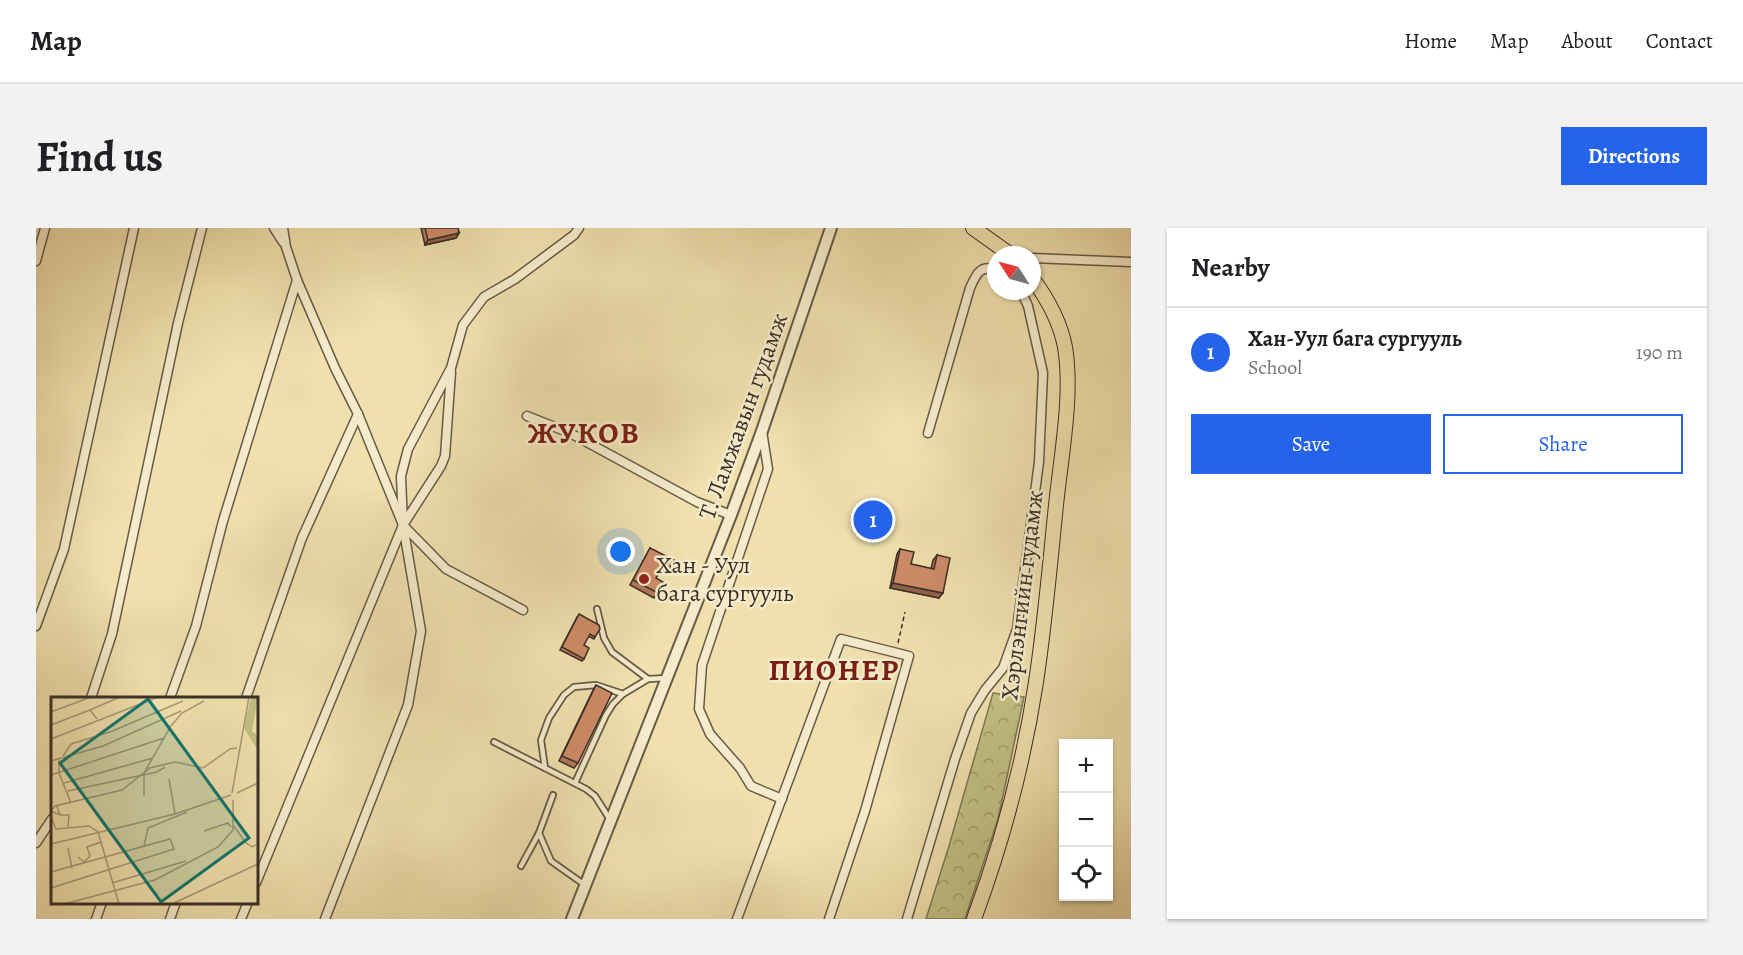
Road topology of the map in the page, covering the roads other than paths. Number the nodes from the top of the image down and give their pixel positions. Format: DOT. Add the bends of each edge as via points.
graph roads {
  1 [pos="45,228"];
  2 [pos="134,228"];
  3 [pos="202,228"];
  4 [pos="274,228"];
  5 [pos="283,228"];
  6 [pos="579,228"];
  7 [pos="831,228"];
  8 [pos="974,228"];
  9 [pos="999,246"];
  10 [pos="286,247"];
  11 [pos="1041,258"];
  12 [pos="36,261"];
  13 [pos="1131,262"];
  14 [pos="987,268"];
  15 [pos="297,280"];
  16 [pos="1041,292"];
  17 [pos="1025,300"];
  18 [pos="451,368"];
  19 [pos="358,414"];
  20 [pos="527,416"];
  21 [pos="762,431"];
  22 [pos="928,433"];
  23 [pos="731,515"];
  24 [pos="403,525"];
  25 [pos="597,609"];
  26 [pos="523,610"];
  27 [pos="36,626"];
  28 [pos="667,678"];
  29 [pos="648,679"];
  30 [pos="623,694"];
  31 [pos="92,697"];
  32 [pos="171,697"];
  33 [pos="247,697"];
  34 [pos="494,742"];
  35 [pos="545,768"];
  36 [pos="575,783"];
  37 [pos="553,795"];
  38 [pos="782,799"];
  39 [pos="51,820"];
  40 [pos="611,820"];
  41 [pos="539,832"];
  42 [pos="36,843"];
  43 [pos="521,866"];
  44 [pos="258,878"];
  45 [pos="585,885"];
  46 [pos="102,904"];
  47 [pos="176,904"];
  48 [pos="248,904"];
  49 [pos="96,919"];
  50 [pos="170,919"];
  51 [pos="242,919"];
  52 [pos="325,919"];
  53 [pos="572,919"];
  54 [pos="737,919"];
  55 [pos="829,919"];
  56 [pos="907,919"];
  57 [pos="974,919"];
  1 -- 12 [label="street"];
  2 -- 27 [label="street" via="64,549"];
  3 -- 31 [label="street" via="112,634"];
  4 -- 10 [label="street"];
  5 -- 10 [label="street"];
  6 -- 18 [label="street" via="515,279 484,297 463,325"];
  7 -- 21 [label="street, Т. Ламжавын гудамж"];
  8 -- 9 [label="highway"];
  10 -- 15 [label="street"];
  11 -- 13 [label="street"];
  14 -- 22 [label="street" via="978,272 970,288"];
  15 -- 19 [label="street"];
  15 -- 32 [label="street" via="223,521 196,626"];
  16 -- 57 [label="highway, Хэрлэнгийн гудамж" via="1065,345 1065,420 1036,682 1017,779 993,868"];
  17 -- 56 [label="street" via="1043,373 1039,462 1017,629 1003,668 971,713"];
  18 -- 24 [label="street" via="408,449 401,476"];
  18 -- 24 [label="street" via="445,456"];
  19 -- 24 [label="street"];
  19 -- 33 [label="street" via="302,538"];
  20 -- 23 [label="street" via="570,433 697,502"];
  21 -- 23 [label="street, Т. Ламжавын гудамж"];
  21 -- 38 [label="street" via="768,469 702,665 699,709 710,734 751,786"];
  23 -- 28 [label="street, Т. Ламжавын гудамж"];
  24 -- 26 [label="street" via="446,569"];
  24 -- 44 [label="street"];
  24 -- 52 [label="street" via="421,631 408,705"];
  25 -- 29 [label="lane" via="612,652"];
  28 -- 29 [label="lane"];
  28 -- 40 [label="street, Т. Ламжавын гудамж"];
  29 -- 30 [label="lane"];
  30 -- 35 [label="lane" via="596,685 574,687 564,695 541,740"];
  30 -- 36 [label="lane" via="606,715"];
  34 -- 35 [label="lane"];
  35 -- 36 [label="lane"];
  36 -- 40 [label="lane" via="595,796"];
  37 -- 41 [label="lane"];
  38 -- 54 [label="street"];
  38 -- 55 [label="street" via="841,639 909,656 865,811"];
  39 -- 42 [label="street"];
  40 -- 45 [label="street, Т. Ламжавын гудамж"];
  41 -- 43 [label="lane"];
  41 -- 45 [label="lane" via="551,861"];
  45 -- 53 [label="street, Т. Ламжавын гудамж"];
  46 -- 49 [label="street"];
  47 -- 50 [label="street"];
  48 -- 51 [label="street"];
}
